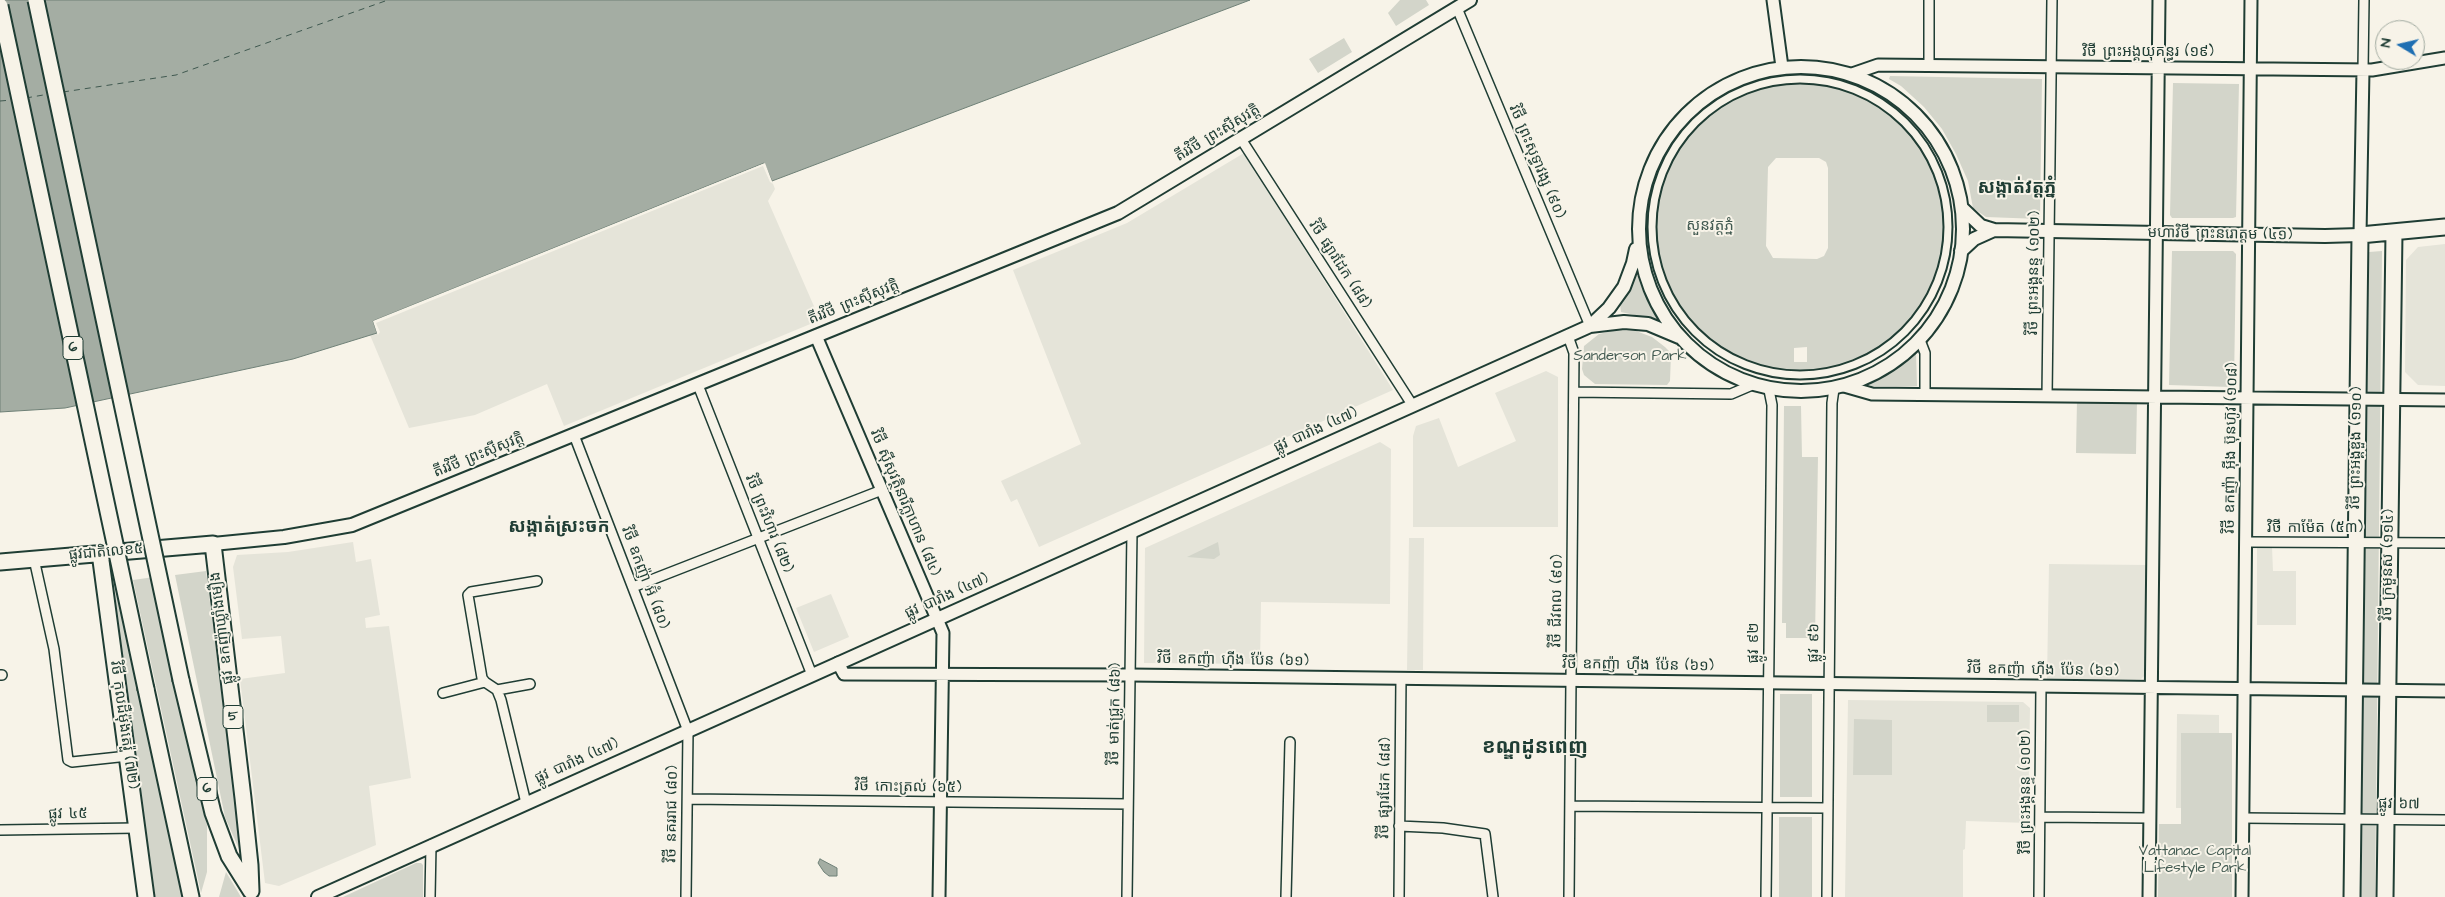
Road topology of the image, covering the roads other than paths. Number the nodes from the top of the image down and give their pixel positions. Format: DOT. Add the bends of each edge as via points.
graph roads {
  1 [pos="36,0"];
  2 [pos="1470,0"];
  3 [pos="1773,0"];
  4 [pos="1929,0"];
  5 [pos="2052,0"];
  6 [pos="2159,0"];
  7 [pos="2251,0"];
  8 [pos="2364,0"];
  9 [pos="0,6"];
  10 [pos="1457,8"];
  11 [pos="2445,58"];
  12 [pos="1929,66"];
  13 [pos="1782,67"];
  14 [pos="2051,68"];
  15 [pos="2158,69"];
  16 [pos="2250,70"];
  17 [pos="2363,70"];
  18 [pos="1852,74"];
  19 [pos="1241,139"];
  20 [pos="1962,208"];
  21 [pos="2445,227"];
  22 [pos="1994,230"];
  23 [pos="2049,232"];
  24 [pos="2394,233"];
  25 [pos="2158,234"];
  26 [pos="1638,235"];
  27 [pos="2249,235"];
  28 [pos="2360,235"];
  29 [pos="1961,251"];
  30 [pos="1669,297"];
  31 [pos="1590,326"];
  32 [pos="816,336"];
  33 [pos="1568,336"];
  34 [pos="1679,337"];
  35 [pos="1920,340"];
  36 [pos="698,385"];
  37 [pos="1752,385"];
  38 [pos="1839,388"];
  39 [pos="1769,390"];
  40 [pos="1574,392"];
  41 [pos="1925,394"];
  42 [pos="2047,396"];
  43 [pos="2156,397"];
  44 [pos="2247,397"];
  45 [pos="2358,398"];
  46 [pos="2392,399"];
  47 [pos="2445,400"];
  48 [pos="1413,406"];
  49 [pos="574,435"];
  50 [pos="882,490"];
  51 [pos="1132,531"];
  52 [pos="760,539"];
  53 [pos="2246,542"];
  54 [pos="2356,542"];
  55 [pos="2390,543"];
  56 [pos="2445,543"];
  57 [pos="213,544"];
  58 [pos="100,553"];
  59 [pos="34,559"];
  60 [pos="0,562"];
  61 [pos="537,581"];
  62 [pos="633,587"];
  63 [pos="937,619"];
  64 [pos="838,663"];
  65 [pos="942,674"];
  66 [pos="812,675"];
  67 [pos="1130,675"];
  68 [pos="1401,678"];
  69 [pos="1571,680"];
  70 [pos="485,682"];
  71 [pos="1769,683"];
  72 [pos="530,684"];
  73 [pos="1829,684"];
  74 [pos="2041,686"];
  75 [pos="2152,688"];
  76 [pos="2244,688"];
  77 [pos="2354,689"];
  78 [pos="497,690"];
  79 [pos="2388,690"];
  80 [pos="2445,691"];
  81 [pos="442,693"];
  82 [pos="688,731"];
  83 [pos="1290,742"];
  84 [pos="128,756"];
  85 [pos="688,799"];
  86 [pos="940,802"];
  87 [pos="526,803"];
  88 [pos="1128,804"];
  89 [pos="1570,806"];
  90 [pos="1767,807"];
  91 [pos="1828,808"];
  92 [pos="2040,817"];
  93 [pos="2150,818"];
  94 [pos="2243,818"];
  95 [pos="2352,818"];
  96 [pos="2386,819"];
  97 [pos="2445,820"];
  98 [pos="1399,826"];
  99 [pos="137,828"];
  100 [pos="0,830"];
  101 [pos="431,845"];
  102 [pos="254,895"];
  103 [pos="146,897"];
  104 [pos="191,897"];
  105 [pos="318,897"];
  106 [pos="430,897"];
  107 [pos="686,897"];
  108 [pos="939,897"];
  109 [pos="1127,897"];
  110 [pos="1286,897"];
  111 [pos="1399,897"];
  112 [pos="1493,897"];
  113 [pos="1569,897"];
  114 [pos="1766,897"];
  115 [pos="1827,897"];
  116 [pos="2039,897"];
  117 [pos="2149,897"];
  118 [pos="2242,897"];
  119 [pos="2352,897"];
  120 [pos="2385,897"];
  1 -- 102 [label="main road, 6, bridge" via="212,813 229,856"];
  2 -- 10 [label="main road, តីរវិថី ព្រះស៊ីសុវត្តិ"];
  3 -- 13 [label="street"];
  4 -- 12 [label="street"];
  5 -- 14 [label="street, វិថី ព្រះអង្គនន្ទ (១០២)"];
  6 -- 15 [label="street"];
  7 -- 16 [label="street, វិថី ឧកញ៉ា អ៊ីង ប៊ុនហ៊ូវ (១០៨)"];
  8 -- 17 [label="street, វិថី ព្រះអង្គឌួង (១១០)"];
  9 -- 104 [label="main road, 6, bridge"];
  10 -- 19 [label="main road, តីរវិថី ព្រះស៊ីសុវត្តិ"];
  10 -- 31 [label="street, វិថី ព្រះសុទ្ធាវង្ស (៩០)"];
  11 -- 17 [label="street, វិថី ព្រះអង្គយុគន្ធរ (១៩)"];
  12 -- 14 [label="street, វិថី ព្រះអង្គយុគន្ធរ (១៩)"];
  12 -- 18 [label="street, វិថី ព្រះអង្គយុគន្ធរ (១៩)" via="1878,65"];
  13 -- 18 [label="main road" via="1811,66"];
  13 -- 26 [label="main road" via="1748,75 1717,89 1675,126 1650,167 1641,200"];
  14 -- 15 [label="street, វិថី ព្រះអង្គយុគន្ធរ (១៩)"];
  14 -- 23 [label="street, វិថី ព្រះអង្គនន្ទ (១០២)"];
  15 -- 16 [label="street, វិថី ព្រះអង្គយុគន្ធរ (១៩)"];
  15 -- 25 [label="street"];
  16 -- 17 [label="street, វិថី ព្រះអង្គយុគន្ធរ (១៩)"];
  16 -- 27 [label="street, វិថី ឧកញ៉ា អ៊ីង ប៊ុនហ៊ូវ (១០៨)"];
  17 -- 28 [label="street, វិថី ព្រះអង្គឌួង (១១០)"];
  18 -- 20 [label="main road" via="1874,83 1900,100 1923,122 1942,148"];
  19 -- 32 [label="main road, តីរវិថី ព្រះស៊ីសុវត្តិ" via="1118,213"];
  19 -- 48 [label="street, វិថី ផ្សារដែក (៨៨)"];
  20 -- 22 [label="main road, មហាវិថី ព្រះនរោត្តម (៤១)" via="1981,226"];
  20 -- 29 [label="main road"];
  21 -- 24 [label="main road, មហាវិថី ព្រះនរោត្តម (៤១)"];
  22 -- 23 [label="main road, មហាវិថី ព្រះនរោត្តម (៤១)"];
  22 -- 29 [label="main road, មហាវិថី ព្រះនរោត្តម (៤១)" via="1974,239"];
  23 -- 25 [label="main road, មហាវិថី ព្រះនរោត្តម (៤១)"];
  23 -- 42 [label="street, វិថី ព្រះអង្គនន្ទ (១០២)"];
  24 -- 28 [label="main road, មហាវិថី ព្រះនរោត្តម (៤១)"];
  24 -- 46 [label="main road, វិថី ក្រមួនស (១១៤)"];
  25 -- 27 [label="main road, មហាវិថី ព្រះនរោត្តម (៤១)"];
  25 -- 43 [label="street"];
  26 -- 31 [label="main road, ផ្លូវ បារាំង (៤៧)" via="1633,264 1624,287"];
  26 -- 34 [label="main road" via="1650,290 1662,315"];
  27 -- 28 [label="main road, មហាវិថី ព្រះនរោត្តម (៤១)"];
  27 -- 44 [label="street, វិថី ឧកញ៉ា អ៊ីង ប៊ុនហ៊ូវ (១០៨)"];
  28 -- 45 [label="main road, វិថី ព្រះអង្គឌួង (១១០)"];
  29 -- 35 [label="main road" via="1954,281 1942,309"];
  30 -- 30 [label="street" via="1657,266 1652,234 1654,201 1660,179 1681,139 1693,124 1722,100 1751,86 1782,79 1819,79 1847,85 1885,104 1911,127 1931,156 1944,188 1949,223 1946,256 1936,287 1920,316 1903,335 1860,364 1814,376 1771,374 1740,364 1712,347 1688,324"];
  31 -- 33 [label="main road, ផ្លូវ បារាំង (៤៧)"];
  31 -- 34 [label="main road, ផ្លូវ បារាំង (៤៧)" via="1624,322 1648,324"];
  32 -- 36 [label="main road, តីរវិថី ព្រះស៊ីសុវត្តិ"];
  32 -- 50 [label="street, វិថី ស៊ីសុវត្ថិនារីក្លាហាន (៨៤)"];
  33 -- 40 [label="street, វិថី ជីវពល (៩០)" via="1574,353"];
  33 -- 48 [label="main road, ផ្លូវ បារាំង (៤៧)"];
  34 -- 37 [label="main road" via="1720,371"];
  35 -- 38 [label="main road" via="1888,366"];
  35 -- 41 [label="street" via="1925,352"];
  36 -- 49 [label="main road, តីរវិថី ព្រះស៊ីសុវត្តិ"];
  36 -- 52 [label="street, វិថី ព្រះវិហារ (៨២)"];
  37 -- 39 [label="main road"];
  37 -- 40 [label="street" via="1731,394"];
  38 -- 39 [label="main road" via="1802,392"];
  38 -- 41 [label="street" via="1872,394"];
  38 -- 73 [label="street, ផ្លូវ ៩៦" via="1832,403"];
  39 -- 71 [label="street, ផ្លូវ ៩២" via="1772,405"];
  40 -- 69 [label="street, វិថី ជីវពល (៩០)"];
  41 -- 42 [label="street"];
  42 -- 43 [label="street"];
  43 -- 44 [label="street"];
  43 -- 75 [label="street"];
  44 -- 45 [label="street"];
  44 -- 53 [label="street, វិថី ឧកញ៉ា អ៊ីង ប៊ុនហ៊ូវ (១០៨)"];
  45 -- 46 [label="street"];
  45 -- 54 [label="main road, វិថី ព្រះអង្គឌួង (១១០)"];
  46 -- 47 [label="street"];
  46 -- 55 [label="main road, វិថី ក្រមួនស (១១៤)"];
  48 -- 51 [label="main road, ផ្លូវ បារាំង (៤៧)"];
  49 -- 57 [label="main road, តីរវិថី ព្រះស៊ីសុវត្តិ" via="352,525 284,538"];
  49 -- 62 [label="street, វិថី ឧកញ៉ា អ៊ំ (៨០)"];
  50 -- 52 [label="street"];
  50 -- 63 [label="street, វិថី ស៊ីសុវត្ថិនារីក្លាហាន (៨៤)"];
  51 -- 63 [label="main road, ផ្លូវ បារាំង (៤៧)"];
  51 -- 67 [label="street, វិថី មាត់ជ្រូក (៨៦)"];
  52 -- 62 [label="street"];
  52 -- 66 [label="street, វិថី ព្រះវិហារ (៨២)"];
  53 -- 54 [label="street, វិថី កាម៉ែត (៥៣)"];
  53 -- 76 [label="street, វិថី ឧកញ៉ា អ៊ីង ប៊ុនហ៊ូវ (១០៨)"];
  54 -- 55 [label="street, វិថី កាម៉ែត (៥៣)"];
  54 -- 77 [label="main road, វិថី ព្រះអង្គឌួង (១១០)"];
  55 -- 56 [label="street, វិថី កាម៉ែត (៥៣)"];
  55 -- 79 [label="main road, វិថី ក្រមួនស (១១៤)"];
  57 -- 58 [label="main road, ផ្លូវជាតិលេខ៥"];
  57 -- 102 [label="main road, ផ្លូវ ឧកញ៉ាឃ្លាំងមឿង / 5"];
  58 -- 59 [label="main road, ផ្លូវជាតិលេខ៥"];
  58 -- 84 [label="main road, វិថី កុលដឺម៉ុងតេរ៉ួ (៧២)"];
  59 -- 60 [label="main road, ផ្លូវជាតិលេខ៥"];
  59 -- 84 [label="street" via="54,650 68,760"];
  61 -- 70 [label="street" via="469,593 477,652"];
  62 -- 82 [label="street, វិថី ឧកញ៉ា អ៊ំ (៨០)"];
  63 -- 64 [label="main road, ផ្លូវ បារាំង (៤៧)"];
  63 -- 65 [label="street, វិថី ស៊ីសុវត្ថិនារីក្លាហាន (៨៤)" via="943,633"];
  64 -- 65 [label="street, វិថី ឧកញ៉ា ហ៊ីង ប៉ែន (៦១)" via="844,674"];
  64 -- 66 [label="main road, ផ្លូវ បារាំង (៤៧)"];
  65 -- 67 [label="street, វិថី ឧកញ៉ា ហ៊ីង ប៉ែន (៦១)"];
  65 -- 86 [label="street, វិថី ស៊ីសុវត្ថិនារីក្លាហាន (៨៤)"];
  66 -- 82 [label="main road, ផ្លូវ បារាំង (៤៧)"];
  67 -- 68 [label="street, វិថី ឧកញ៉ា ហ៊ីង ប៉ែន (៦១)"];
  67 -- 88 [label="street, វិថី មាត់ជ្រូក (៨៦)"];
  68 -- 69 [label="street, វិថី ឧកញ៉ា ហ៊ីង ប៉ែន (៦១)"];
  68 -- 98 [label="street, វិថី ផ្សារដែក (៨៨)"];
  69 -- 71 [label="street, វិថី ឧកញ៉ា ហ៊ីង ប៉ែន (៦១)"];
  69 -- 89 [label="street, វិថី ជីវពល (៩០)"];
  70 -- 78 [label="street"];
  70 -- 81 [label="street"];
  71 -- 73 [label="street, វិថី ឧកញ៉ា ហ៊ីង ប៉ែន (៦១)"];
  71 -- 90 [label="street, ផ្លូវ ៩២"];
  72 -- 78 [label="street"];
  73 -- 74 [label="street, វិថី ឧកញ៉ា ហ៊ីង ប៉ែន (៦១)"];
  73 -- 91 [label="street, ផ្លូវ ៩៦"];
  74 -- 75 [label="street, វិថី ឧកញ៉ា ហ៊ីង ប៉ែន (៦១)"];
  74 -- 92 [label="street, វិថី ព្រះអង្គនន្ទ (១០២)"];
  75 -- 76 [label="street, វិថី ឧកញ៉ា ហ៊ីង ប៉ែន (៦១)"];
  75 -- 93 [label="street"];
  76 -- 77 [label="street, វិថី ឧកញ៉ា ហ៊ីង ប៉ែន (៦១)"];
  76 -- 94 [label="street, វិថី ឧកញ៉ា អ៊ីង ប៊ុនហ៊ូវ (១០៨)"];
  77 -- 79 [label="street, វិថី ឧកញ៉ា ហ៊ីង ប៉ែន (៦១)"];
  77 -- 95 [label="main road, វិថី ព្រះអង្គឌួង (១១០)"];
  78 -- 87 [label="street"];
  79 -- 80 [label="street, វិថី ឧកញ៉ា ហ៊ីង ប៉ែន (៦១)"];
  79 -- 96 [label="main road, វិថី ក្រមួនស (១១៤)"];
  82 -- 85 [label="street, វិថី នគររាជ (៨០)"];
  82 -- 87 [label="main road, ផ្លូវ បារាំង (៤៧)"];
  83 -- 110 [label="street"];
  84 -- 99 [label="main road, វិថី កុលដឺម៉ុងតេរ៉ួ (៧២)"];
  85 -- 86 [label="street, វិថី កោះត្រល់ (៦៥)"];
  85 -- 107 [label="street, វិថី នគររាជ (៨០)"];
  86 -- 88 [label="street, វិថី កោះត្រល់ (៦៥)"];
  86 -- 108 [label="street, វិថី ស៊ីសុវត្ថិនារីក្លាហាន (៨៤)"];
  87 -- 101 [label="main road, ផ្លូវ បារាំង (៤៧)"];
  88 -- 109 [label="street, វិថី មាត់ជ្រូក (៨៦)"];
  89 -- 90 [label="street"];
  89 -- 113 [label="street, វិថី ជីវពល (៩០)"];
  90 -- 91 [label="street"];
  90 -- 114 [label="street, ផ្លូវ ៩២"];
  91 -- 115 [label="street, ផ្លូវ ៩៦"];
  92 -- 93 [label="street"];
  92 -- 116 [label="street, វិថី ព្រះអង្គនន្ទ (១០២)"];
  93 -- 117 [label="street"];
  94 -- 95 [label="street, ផ្លូវ ៦៧"];
  94 -- 118 [label="street, វិថី ឧកញ៉ា អ៊ីង ប៊ុនហ៊ូវ (១០៨)"];
  95 -- 96 [label="street, ផ្លូវ ៦៧"];
  95 -- 119 [label="main road, វិថី ព្រះអង្គឌួង (១១០)"];
  96 -- 97 [label="street, ផ្លូវ ៦៧"];
  96 -- 120 [label="main road, វិថី ក្រមួនស (១១៤)"];
  98 -- 111 [label="street, វិថី ផ្សារដែក (៨៨)"];
  98 -- 112 [label="street" via="1485,834"];
  99 -- 100 [label="street, ផ្លូវ ៤៥"];
  99 -- 103 [label="main road, វិថី កុលដឺម៉ុងតេរ៉ួ (៧២)"];
  101 -- 105 [label="main road, ផ្លូវ បារាំង (៤៧)"];
  101 -- 106 [label="street"];
}
